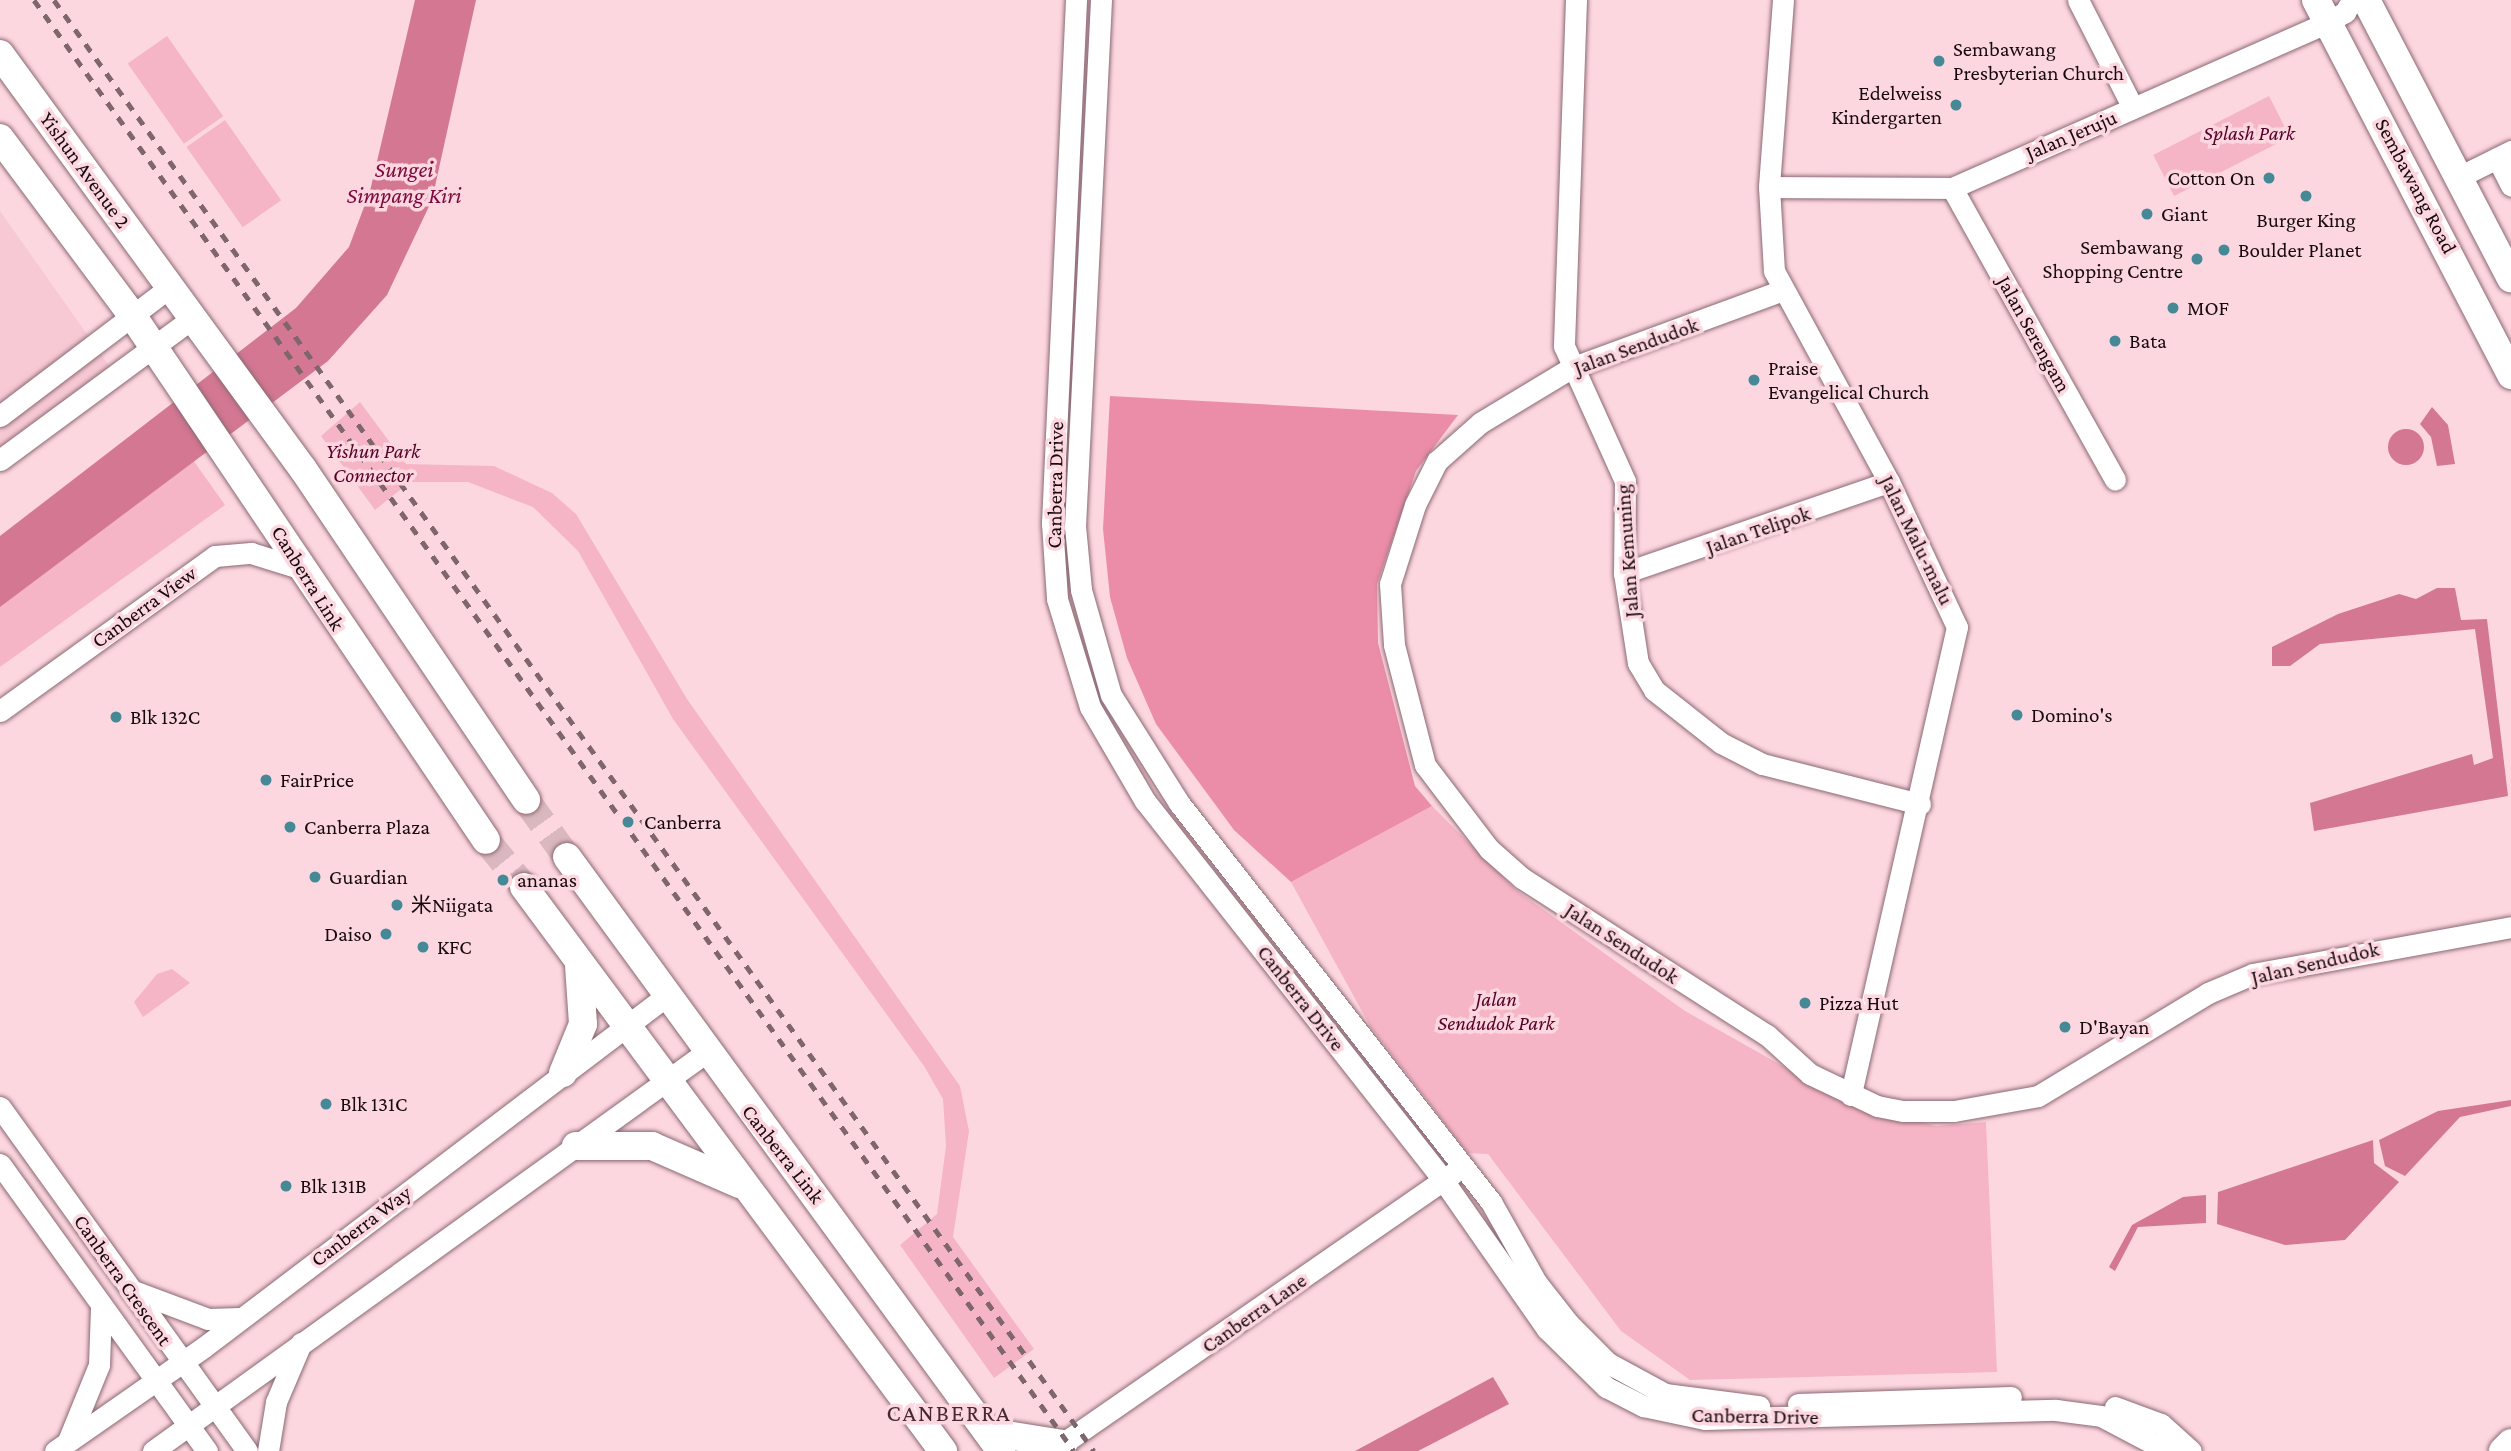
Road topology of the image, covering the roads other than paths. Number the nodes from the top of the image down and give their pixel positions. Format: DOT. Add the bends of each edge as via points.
graph roads {
  1 [pos="1076,0"];
  2 [pos="1101,0"];
  3 [pos="1576,0"];
  4 [pos="1783,0"];
  5 [pos="2078,0"];
  6 [pos="2352,0"];
  7 [pos="2366,0"];
  8 [pos="2321,11"];
  9 [pos="0,54"];
  10 [pos="2133,108"];
  11 [pos="0,138"];
  12 [pos="2504,155"];
  13 [pos="2459,177"];
  14 [pos="2511,186"];
  15 [pos="1769,187"];
  16 [pos="1952,188"];
  17 [pos="2511,279"];
  18 [pos="171,286"];
  19 [pos="1783,290"];
  20 [pos="132,315"];
  21 [pos="197,322"];
  22 [pos="156,354"];
  23 [pos="1571,368"];
  24 [pos="2511,375"];
  25 [pos="0,416"];
  26 [pos="0,460"];
  27 [pos="2115,480"];
  28 [pos="1889,482"];
  29 [pos="302,569"];
  30 [pos="1624,573"];
  31 [pos="0,710"];
  32 [pos="526,800"];
  33 [pos="1920,804"];
  34 [pos="486,840"];
  35 [pos="567,857"];
  36 [pos="524,887"];
  37 [pos="2511,927"];
  38 [pos="579,964"];
  39 [pos="665,998"];
  40 [pos="626,1027"];
  41 [pos="705,1053"];
  42 [pos="563,1073"];
  43 [pos="666,1082"];
  44 [pos="1850,1095"];
  45 [pos="0,1107"];
  46 [pos="576,1146"];
  47 [pos="0,1164"];
  48 [pos="1463,1166"];
  49 [pos="1443,1180"];
  50 [pos="741,1185"];
  51 [pos="129,1289"];
  52 [pos="101,1307"];
  53 [pos="240,1318"];
  54 [pos="302,1341"];
  55 [pos="181,1362"];
  56 [pos="158,1380"];
  57 [pos="212,1406"];
  58 [pos="188,1424"];
  59 [pos="994,1442"];
  60 [pos="2511,1443"];
  61 [pos="61,1446"];
  62 [pos="1059,1449"];
  63 [pos="153,1451"];
  64 [pos="207,1451"];
  65 [pos="247,1451"];
  66 [pos="268,1451"];
  67 [pos="943,1451"];
  68 [pos="2167,1451"];
  69 [pos="2191,1451"];
  70 [pos="2503,1451"];
  1 -- 49 [label="street, Canberra Drive" via="1052,523 1057,599 1069,652 1115,757 1145,801"];
  2 -- 48 [label="street, Canberra Drive" via="1075,526 1093,646 1138,746 1178,803"];
  3 -- 23 [label="street, Jalan Kemuning" via="1565,215 1564,346"];
  4 -- 15 [label="street, Jalan Malu-malu"];
  5 -- 10 [label="street"];
  6 -- 8 [label="street, Jalan Jeruju"];
  7 -- 13 [label="main road, Sembawang Road"];
  8 -- 10 [label="street, Jalan Jeruju"];
  8 -- 24 [label="main road, Sembawang Road" via="2434,218"];
  9 -- 18 [label="main road, Yishun Avenue 2"];
  10 -- 16 [label="street, Jalan Jeruju"];
  11 -- 20 [label="main road"];
  12 -- 13 [label="street"];
  12 -- 14 [label="street"];
  13 -- 17 [label="main road, Sembawang Road"];
  15 -- 16 [label="street, Jalan Jeruju"];
  15 -- 19 [label="street, Jalan Malu-malu" via="1770,250"];
  16 -- 27 [label="street, Jalan Serengam"];
  18 -- 20 [label="street"];
  18 -- 21 [label="main road"];
  19 -- 23 [label="street, Jalan Sendudok"];
  19 -- 28 [label="street, Jalan Malu-malu"];
  20 -- 22 [label="main road, Canberra Link"];
  20 -- 25 [label="street"];
  21 -- 22 [label="street"];
  21 -- 32 [label="main road"];
  22 -- 26 [label="street"];
  22 -- 29 [label="main road, Canberra Link"];
  23 -- 30 [label="street, Jalan Kemuning" via="1625,481"];
  23 -- 44 [label="street, Jalan Sendudok" via="1463,438 1437,461 1415,505 1390,584 1394,645 1425,765 1489,849 1522,878 1767,1035 1810,1074"];
  28 -- 30 [label="street, Jalan Telipok"];
  28 -- 33 [label="street, Jalan Malu-malu" via="1957,627"];
  29 -- 31 [label="street, Canberra View" via="251,553 215,556"];
  29 -- 34 [label="main road, Canberra Link"];
  30 -- 33 [label="street, Jalan Kemuning" via="1638,663 1654,690 1688,721 1762,764"];
  33 -- 44 [label="street, Jalan Malu-malu"];
  35 -- 39 [label="main road, Canberra Link"];
  36 -- 38 [label="main road"];
  37 -- 44 [label="street, Jalan Sendudok" via="2253,974 2208,993 2038,1096 1928,1111 1877,1106"];
  38 -- 40 [label="main road"];
  38 -- 42 [label="main road" via="583,1024"];
  39 -- 40 [label="street, Canberra Way"];
  39 -- 41 [label="main road, Canberra Link"];
  40 -- 42 [label="street, Canberra Way"];
  40 -- 43 [label="main road"];
  41 -- 43 [label="street"];
  41 -- 59 [label="main road, Canberra Link"];
  42 -- 53 [label="street, Canberra Way"];
  43 -- 46 [label="street"];
  43 -- 50 [label="main road"];
  45 -- 51 [label="street, Canberra Crescent"];
  46 -- 50 [label="main road" via="652,1146"];
  46 -- 54 [label="street"];
  47 -- 52 [label="street, Canberra Crescent"];
  48 -- 49 [label="street"];
  48 -- 69 [label="street, Canberra Drive" via="1569,1324 1608,1363 1665,1394 1759,1406 2064,1397 2161,1424"];
  49 -- 62 [label="street, Canberra Lane"];
  49 -- 68 [label="street, Canberra Drive" via="1567,1353 1606,1387 1643,1406 1705,1419 2056,1410 2101,1416"];
  50 -- 67 [label="main road"];
  51 -- 53 [label="street" via="208,1319"];
  51 -- 55 [label="street, Canberra Crescent"];
  52 -- 56 [label="street, Canberra Crescent"];
  52 -- 61 [label="street" via="99,1365"];
  53 -- 55 [label="street, Canberra Way"];
  54 -- 57 [label="street"];
  54 -- 66 [label="street" via="276,1402"];
  55 -- 56 [label="street, Canberra Way"];
  55 -- 57 [label="street, Canberra Crescent"];
  56 -- 58 [label="street, Canberra Crescent"];
  56 -- 61 [label="street, Canberra Way"];
  57 -- 58 [label="street"];
  57 -- 65 [label="street, Canberra Crescent"];
  58 -- 63 [label="street"];
  58 -- 64 [label="street, Canberra Crescent"];
  59 -- 62 [label="main road"];
  60 -- 70 [label="main road"];
}
